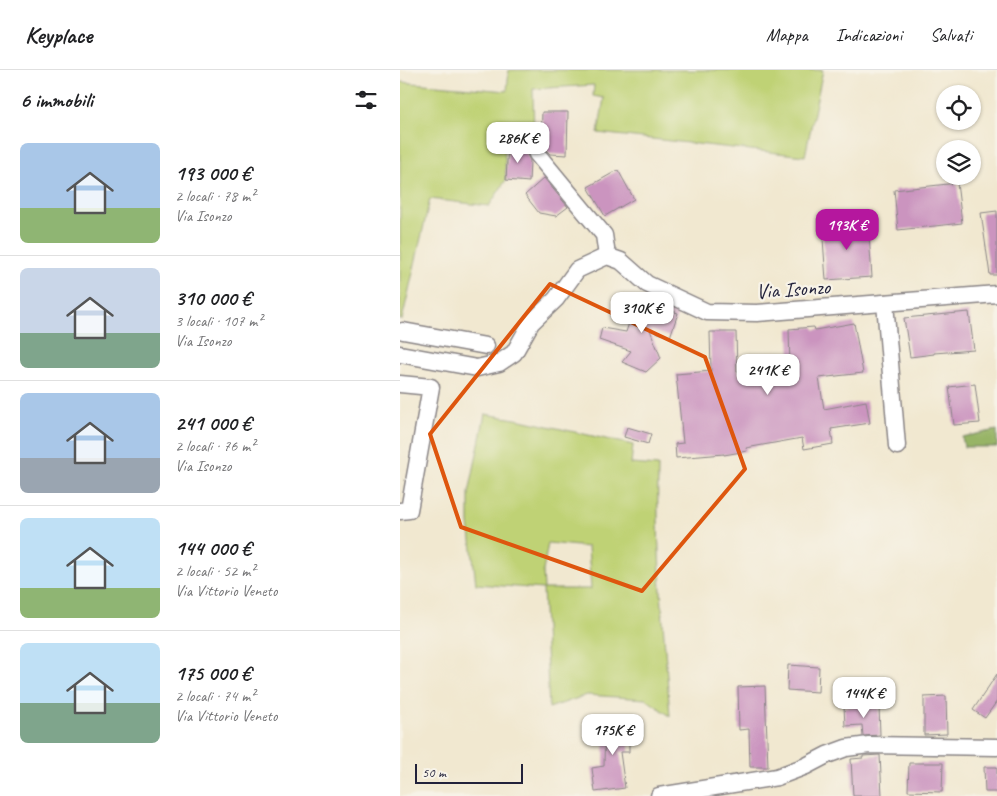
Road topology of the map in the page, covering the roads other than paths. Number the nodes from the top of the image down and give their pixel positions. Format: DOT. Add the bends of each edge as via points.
graph roads {
  1 [pos="537,154"];
  2 [pos="607,256"];
  3 [pos="997,294"];
  4 [pos="885,303"];
  5 [pos="402,331"];
  6 [pos="486,346"];
  7 [pos="400,354"];
  8 [pos="400,384"];
  9 [pos="897,446"];
  10 [pos="400,511"];
  11 [pos="997,747"];
  12 [pos="659,796"];
  1 -- 2 [label="street" via="604,235"];
  2 -- 4 [label="street, Via Isonzo" via="621,261 647,284 707,312 757,313"];
  2 -- 7 [label="street" via="577,270 531,323 514,352 499,363 477,368"];
  3 -- 4 [label="street, Via Isonzo"];
  4 -- 9 [label="street"];
  5 -- 6 [label="street"];
  5 -- 7 [label="street"];
  8 -- 10 [label="street" via="431,388 409,510"];
  11 -- 12 [label="street" via="869,745 846,748 777,777"];
}
